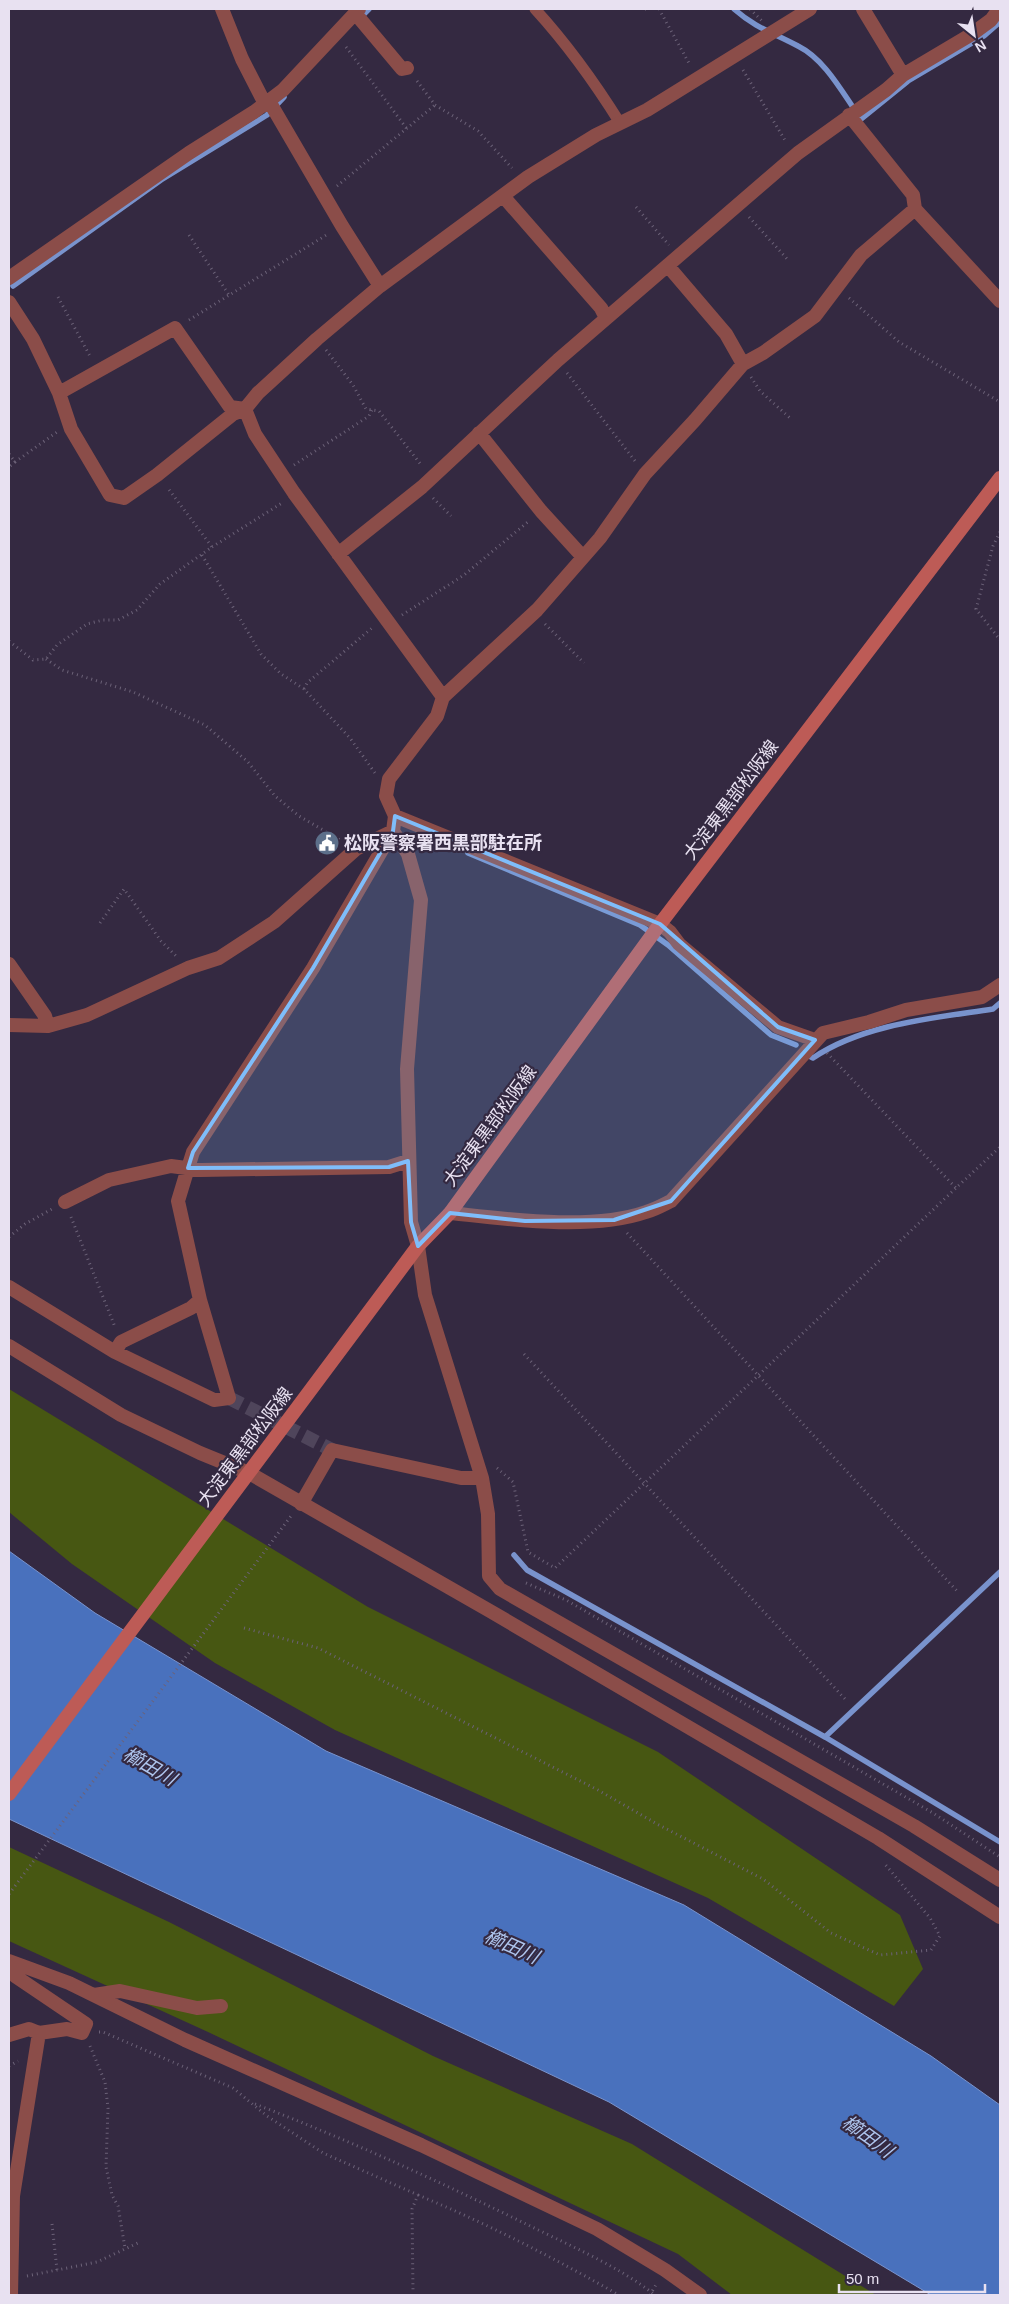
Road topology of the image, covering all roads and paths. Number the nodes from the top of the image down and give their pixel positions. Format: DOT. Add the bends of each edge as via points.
graph roads {
  1 [pos="222,9"];
  2 [pos="535,9"];
  3 [pos="659,9"];
  4 [pos="810,9"];
  5 [pos="863,9"];
  6 [pos="999,9"];
  7 [pos="357,12"];
  8 [pos="344,45"];
  9 [pos="734,57"];
  10 [pos="407,68"];
  11 [pos="903,75"];
  12 [pos="698,79"];
  13 [pos="270,105"];
  14 [pos="435,106"];
  15 [pos="853,112"];
  16 [pos="620,123"];
  17 [pos="407,129"];
  18 [pos="798,153"];
  19 [pos="528,178"];
  20 [pos="325,196"];
  21 [pos="502,196"];
  22 [pos="738,205"];
  23 [pos="636,207"];
  24 [pos="915,209"];
  25 [pos="342,226"];
  26 [pos="188,236"];
  27 [pos="679,257"];
  28 [pos="789,261"];
  29 [pos="668,266"];
  30 [pos="9,278"];
  31 [pos="380,286"];
  32 [pos="837,288"];
  33 [pos="229,295"];
  34 [pos="58,297"];
  35 [pos="1000,301"];
  36 [pos="9,302"];
  37 [pos="606,318"];
  38 [pos="175,328"];
  39 [pos="318,338"];
  40 [pos="558,360"];
  41 [pos="743,364"];
  42 [pos="98,372"];
  43 [pos="59,393"];
  44 [pos="1000,402"];
  45 [pos="245,409"];
  46 [pos="372,410"];
  47 [pos="790,418"];
  48 [pos="71,429"];
  49 [pos="479,433"];
  50 [pos="9,454"];
  51 [pos="15,462"];
  52 [pos="9,467"];
  53 [pos="281,473"];
  54 [pos="645,474"];
  55 [pos="157,475"];
  56 [pos="1000,478"];
  57 [pos="427,483"];
  58 [pos="294,493"];
  59 [pos="541,511"];
  60 [pos="451,516"];
  61 [pos="1000,532"];
  62 [pos="212,547"];
  63 [pos="202,554"];
  64 [pos="338,554"];
  65 [pos="582,556"];
  66 [pos="537,610"];
  67 [pos="387,621"];
  68 [pos="1000,640"];
  69 [pos="9,641"];
  70 [pos="46,659"];
  71 [pos="584,663"];
  72 [pos="304,690"];
  73 [pos="443,697"];
  74 [pos="386,796"];
  75 [pos="395,816"];
  76 [pos="393,832"];
  77 [pos="356,849"];
  78 [pos="100,923"];
  79 [pos="655,931"];
  80 [pos="9,964"];
  81 [pos="188,968"];
  82 [pos="1000,985"];
  83 [pos="9,1025"];
  84 [pos="48,1026"];
  85 [pos="815,1040"];
  86 [pos="830,1056"];
  87 [pos="1000,1147"];
  88 [pos="408,1161"];
  89 [pos="188,1168"];
  90 [pos="956,1188"];
  91 [pos="65,1202"];
  92 [pos="450,1213"];
  93 [pos="614,1220"];
  94 [pos="9,1237"];
  95 [pos="418,1246"];
  96 [pos="9,1287"];
  97 [pos="200,1300"];
  98 [pos="9,1346"];
  99 [pos="118,1347"];
  100 [pos="524,1354"];
  101 [pos="758,1375"];
  102 [pos="473,1447"];
  103 [pos="245,1478"];
  104 [pos="482,1478"];
  105 [pos="645,1484"];
  106 [pos="297,1508"];
  107 [pos="525,1582"];
  108 [pos="957,1591"];
  109 [pos="244,1628"];
  110 [pos="846,1700"];
  111 [pos="9,1794"];
  112 [pos="878,1838"];
  113 [pos="1000,1857"];
  114 [pos="1000,1880"];
  115 [pos="9,1894"];
  116 [pos="1000,1917"];
  117 [pos="10,1962"];
  118 [pos="94,1995"];
  119 [pos="221,2006"];
  120 [pos="39,2033"];
  121 [pos="9,2034"];
  122 [pos="82,2034"];
  123 [pos="252,2103"];
  124 [pos="418,2195"];
  125 [pos="52,2224"];
  126 [pos="140,2242"];
  127 [pos="125,2248"];
  128 [pos="57,2270"];
  129 [pos="11,2279"];
  130 [pos="413,2290"];
  131 [pos="11,2295"];
  132 [pos="619,2295"];
  133 [pos="655,2295"];
  134 [pos="700,2295"];
  1 -- 13 [label="street" via="242,59"];
  2 -- 16 [label="lane" via="602,94"];
  3 -- 12 [label="path"];
  4 -- 9 [label="street"];
  5 -- 11 [label="street"];
  6 -- 11 [label="street" via="972,34"];
  7 -- 10 [label="street" via="402,69"];
  7 -- 13 [label="street"];
  8 -- 17 [label="path"];
  9 -- 12 [label="street"];
  9 -- 18 [label="path" via="788,145"];
  10 -- 14 [label="path"];
  11 -- 15 [label="street"];
  12 -- 16 [label="street"];
  13 -- 20 [label="street"];
  13 -- 30 [label="street" via="189,153"];
  14 -- 17 [label="path"];
  14 -- 19 [label="path" via="478,132 516,173"];
  15 -- 18 [label="street"];
  15 -- 24 [label="street" via="912,195"];
  16 -- 19 [label="street"];
  17 -- 20 [label="path"];
  18 -- 22 [label="street"];
  19 -- 21 [label="street"];
  20 -- 25 [label="street"];
  21 -- 31 [label="street"];
  21 -- 37 [label="street" via="601,308"];
  22 -- 27 [label="street"];
  22 -- 28 [label="path"];
  23 -- 27 [label="path"];
  24 -- 32 [label="street" via="862,255"];
  24 -- 35 [label="street"];
  25 -- 31 [label="street"];
  25 -- 33 [label="path"];
  26 -- 33 [label="path"];
  27 -- 29 [label="street"];
  29 -- 37 [label="street"];
  29 -- 41 [label="street" via="726,334"];
  31 -- 39 [label="street"];
  32 -- 41 [label="street" via="815,316"];
  32 -- 44 [label="path" via="899,342"];
  33 -- 38 [label="path"];
  34 -- 42 [label="path"];
  36 -- 43 [label="street" via="33,340"];
  37 -- 40 [label="street"];
  38 -- 42 [label="street"];
  38 -- 45 [label="street" via="230,407"];
  39 -- 45 [label="street"];
  39 -- 46 [label="path" via="366,408"];
  40 -- 49 [label="street"];
  40 -- 54 [label="path"];
  41 -- 47 [label="path" via="760,391"];
  41 -- 54 [label="street"];
  42 -- 43 [label="street"];
  43 -- 48 [label="street"];
  45 -- 53 [label="street" via="255,434"];
  45 -- 55 [label="street" via="233,414"];
  46 -- 53 [label="path" via="368,416"];
  46 -- 57 [label="path" via="379,411"];
  48 -- 51 [label="path" via="60,430"];
  48 -- 55 [label="street" via="110,495 124,498"];
  49 -- 57 [label="street"];
  49 -- 59 [label="street"];
  50 -- 51 [label="path"];
  51 -- 52 [label="path"];
  53 -- 58 [label="street"];
  54 -- 65 [label="street" via="600,538"];
  55 -- 62 [label="path"];
  56 -- 79 [label="main road, 大淀東黒部松阪線"];
  57 -- 60 [label="path"];
  57 -- 64 [label="street"];
  58 -- 62 [label="path"];
  58 -- 64 [label="street"];
  59 -- 65 [label="street"];
  59 -- 67 [label="path" via="464,575"];
  61 -- 68 [label="path" via="992,546 976,609"];
  62 -- 63 [label="path"];
  63 -- 70 [label="path" via="160,584 137,610 118,620 87,624 57,645"];
  63 -- 72 [label="path" via="261,654"];
  64 -- 67 [label="street"];
  65 -- 66 [label="street"];
  66 -- 71 [label="path" via="546,627"];
  66 -- 73 [label="street"];
  67 -- 72 [label="path" via="307,683"];
  67 -- 73 [label="street"];
  69 -- 70 [label="path" via="33,660"];
  70 -- 77 [label="path" via="62,670 133,692 205,725 248,762 275,796 299,816"];
  72 -- 74 [label="path" via="350,738 380,781"];
  73 -- 74 [label="street" via="437,716 389,779"];
  74 -- 75 [label="street"];
  75 -- 76 [label="street"];
  75 -- 79 [label="street"];
  76 -- 77 [label="street"];
  76 -- 88 [label="street" via="408,854 421,900 407,1069"];
  76 -- 89 [label="street" via="313,968 193,1152"];
  77 -- 81 [label="street" via="274,922 219,958"];
  78 -- 81 [label="path" via="124,889 161,941"];
  79 -- 85 [label="street" via="670,932 679,944 778,1027"];
  79 -- 92 [label="main road, 大淀東黒部松阪線"];
  80 -- 84 [label="street" via="45,1016"];
  81 -- 84 [label="street" via="87,1015"];
  82 -- 85 [label="street" via="982,997 906,1010 823,1032"];
  83 -- 84 [label="street"];
  85 -- 93 [label="street" via="671,1201 646,1212"];
  86 -- 90 [label="path"];
  87 -- 90 [label="path"];
  88 -- 89 [label="street" via="389,1167"];
  88 -- 95 [label="street" via="411,1222"];
  89 -- 91 [label="street" via="171,1166 109,1180"];
  89 -- 97 [label="street" via="178,1201"];
  90 -- 101 [label="path"];
  91 -- 94 [label="path" via="25,1224"];
  91 -- 99 [label="path"];
  92 -- 93 [label="street" via="525,1221"];
  92 -- 95 [label="main road, 大淀東黒部松阪線"];
  93 -- 101 [label="path"];
  95 -- 102 [label="street" via="425,1295"];
  95 -- 103 [label="main road, 大淀東黒部松阪線"];
  96 -- 99 [label="street"];
  97 -- 99 [label="street"];
  97 -- 99 [label="street" via="229,1398 214,1400"];
  98 -- 103 [label="street" via="120,1415"];
  100 -- 105 [label="path"];
  101 -- 105 [label="path"];
  101 -- 108 [label="path"];
  102 -- 104 [label="street"];
  102 -- 105 [label="path" via="514,1482 528,1552 555,1568"];
  103 -- 106 [label="street"];
  103 -- 111 [label="main road, 大淀東黒部松阪線"];
  104 -- 106 [label="street" via="461,1478 332,1450"];
  104 -- 114 [label="street" via="488,1514 490,1576 500,1588 914,1826"];
  105 -- 110 [label="path"];
  106 -- 112 [label="street"];
  106 -- 115 [label="path"];
  107 -- 113 [label="path" via="566,1600 933,1813"];
  109 -- 112 [label="path" via="318,1648 598,1790 764,1879 831,1933 880,1955 931,1950 940,1936 930,1918 875,1853"];
  112 -- 116 [label="street"];
  117 -- 118 [label="street"];
  117 -- 122 [label="street" via="15,1976 86,2024"];
  118 -- 119 [label="street" via="120,1991 197,2008"];
  118 -- 134 [label="street" via="596,2229"];
  120 -- 121 [label="street" via="29,2029"];
  120 -- 122 [label="street" via="67,2029"];
  120 -- 129 [label="street" via="13,2196"];
  122 -- 123 [label="path" via="103,2032 233,2088"];
  122 -- 127 [label="path" via="104,2082 108,2108 106,2167 118,2206"];
  123 -- 124 [label="path" via="323,2153"];
  123 -- 133 [label="path" via="437,2180 596,2258"];
  124 -- 130 [label="path" via="412,2209"];
  124 -- 132 [label="path" via="552,2256"];
  125 -- 128 [label="path"];
  126 -- 127 [label="path"];
  127 -- 128 [label="path" via="97,2262"];
  128 -- 129 [label="path"];
  129 -- 131 [label="street"];
}
